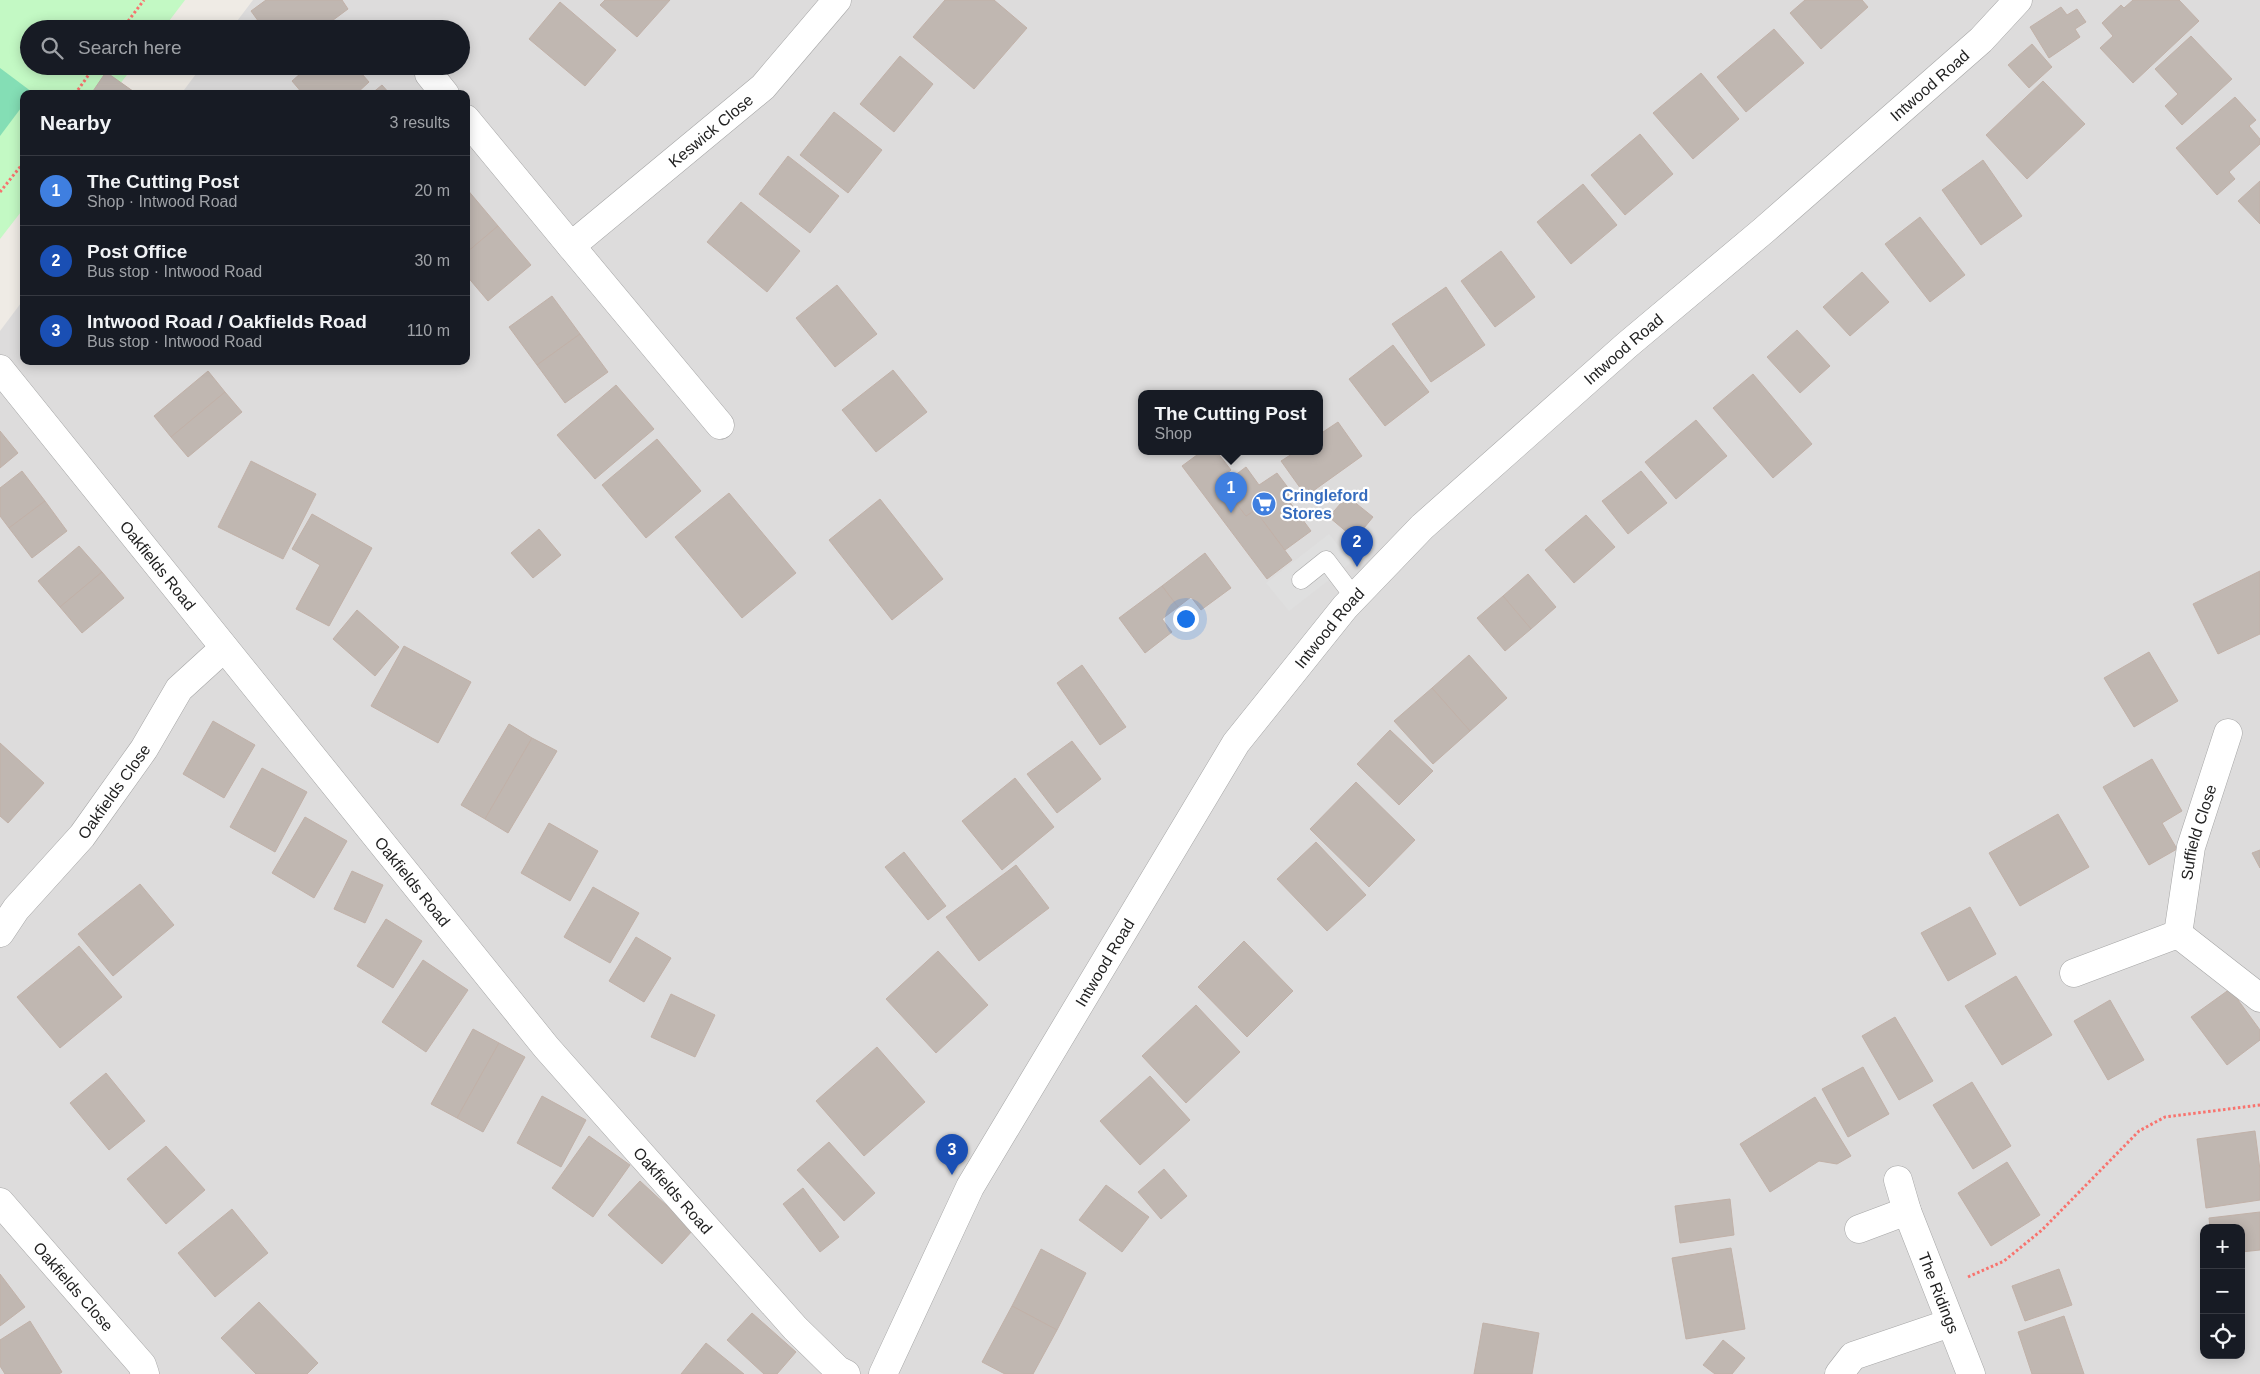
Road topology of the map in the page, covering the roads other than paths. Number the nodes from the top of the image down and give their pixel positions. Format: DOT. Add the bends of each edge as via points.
graph roads {
  1 [pos="837,0"];
  2 [pos="2018,0"];
  3 [pos="470,124"];
  4 [pos="571,246"];
  5 [pos="0,369"];
  6 [pos="720,424"];
  7 [pos="1301,580"];
  8 [pos="1354,597"];
  9 [pos="224,648"];
  10 [pos="2228,733"];
  11 [pos="0,933"];
  12 [pos="2178,934"];
  13 [pos="2074,973"];
  14 [pos="2260,998"];
  15 [pos="1898,1180"];
  16 [pos="0,1202"];
  17 [pos="1907,1211"];
  18 [pos="1860,1229"];
  19 [pos="1950,1323"];
  20 [pos="145,1374"];
  21 [pos="846,1374"];
  22 [pos="882,1374"];
  23 [pos="1839,1374"];
  24 [pos="1971,1374"];
  1 -- 4 [label="street, Keswick Close" via="763,87"];
  2 -- 8 [label="street, Intwood Road" via="1981,40 1627,345 1422,527"];
  3 -- 4 [label="street"];
  4 -- 6 [label="street"];
  5 -- 9 [label="street, Oakfields Road"];
  7 -- 8 [label="lane" via="1326,560"];
  8 -- 22 [label="street, Intwood Road" via="1236,743 970,1187"];
  9 -- 11 [label="street, Oakfields Close" via="179,689 144,749 82,836 16,909"];
  9 -- 21 [label="street, Oakfields Road" via="546,1047 795,1328"];
  10 -- 12 [label="street, Suffield Close" via="2191,847"];
  12 -- 13 [label="street"];
  12 -- 14 [label="street"];
  15 -- 17 [label="street, The Ridings"];
  16 -- 20 [label="street, Oakfields Close" via="142,1365"];
  17 -- 18 [label="street"];
  17 -- 19 [label="street, The Ridings"];
  19 -- 23 [label="street" via="1853,1356"];
  19 -- 24 [label="street, The Ridings"];
}
